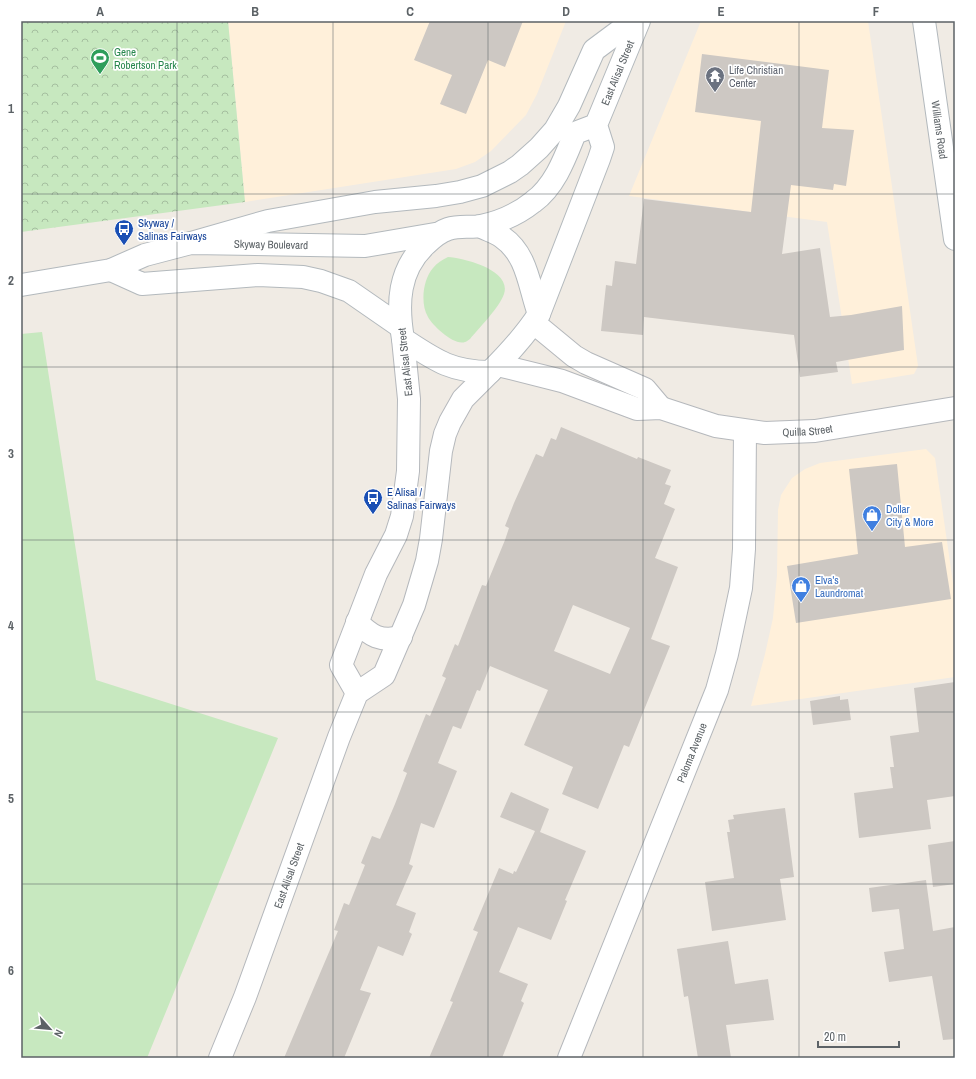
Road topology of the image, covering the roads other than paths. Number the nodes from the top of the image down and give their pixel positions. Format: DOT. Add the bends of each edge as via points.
graph roads {
  1 [pos="633,21"];
  2 [pos="639,21"];
  3 [pos="924,21"];
  4 [pos="596,125"];
  5 [pos="480,226"];
  6 [pos="435,234"];
  7 [pos="955,239"];
  8 [pos="191,244"];
  9 [pos="111,270"];
  10 [pos="21,285"];
  11 [pos="536,318"];
  12 [pos="402,333"];
  13 [pos="494,368"];
  14 [pos="661,408"];
  15 [pos="955,408"];
  16 [pos="745,431"];
  17 [pos="357,622"];
  18 [pos="401,637"];
  19 [pos="357,693"];
  20 [pos="584,1023"];
  21 [pos="220,1058"];
  22 [pos="570,1058"];
  23 [pos="582,1058"];
  1 -- 8 [label="street" via="594,50 569,106 543,144 520,165 496,179 460,192 375,202 268,221"];
  2 -- 4 [label="street, East Alisal Street"];
  3 -- 7 [label="street, Williams Road"];
  4 -- 5 [label="street, East Alisal Street" via="575,133 555,177 533,202 508,217"];
  4 -- 11 [label="street" via="603,147"];
  5 -- 6 [label="street, East Alisal Street" via="449,228"];
  5 -- 11 [label="street" via="502,237 515,249 524,263 530,281"];
  6 -- 8 [label="street, Skyway Boulevard" via="365,246"];
  6 -- 12 [label="street, East Alisal Street" via="416,253 405,273 401,290"];
  8 -- 9 [label="street, Skyway Boulevard" via="145,255"];
  9 -- 10 [label="street, Skyway Boulevard"];
  9 -- 12 [label="street" via="142,284 258,275 303,277 349,291"];
  11 -- 13 [label="street" via="517,345"];
  11 -- 14 [label="street" via="574,356 645,389"];
  12 -- 13 [label="street" via="438,361 454,368 477,372"];
  12 -- 17 [label="street, East Alisal Street" via="409,399 406,494 396,535 376,574"];
  13 -- 14 [label="street, Quilla Street" via="562,381 637,408"];
  13 -- 18 [label="street" via="463,399 445,434 427,561"];
  14 -- 16 [label="street, Quilla Street" via="716,426"];
  15 -- 16 [label="street, Quilla Street" via="815,432"];
  16 -- 20 [label="street, Paloma Avenue" via="744,549 741,588 727,654 716,690"];
  17 -- 18 [label="street" via="377,638 390,640"];
  17 -- 19 [label="street, East Alisal Street" via="341,665"];
  18 -- 19 [label="street" via="384,675"];
  19 -- 21 [label="street, East Alisal Street"];
  20 -- 22 [label="street, Paloma Avenue"];
  20 -- 23 [label="street"];
}
